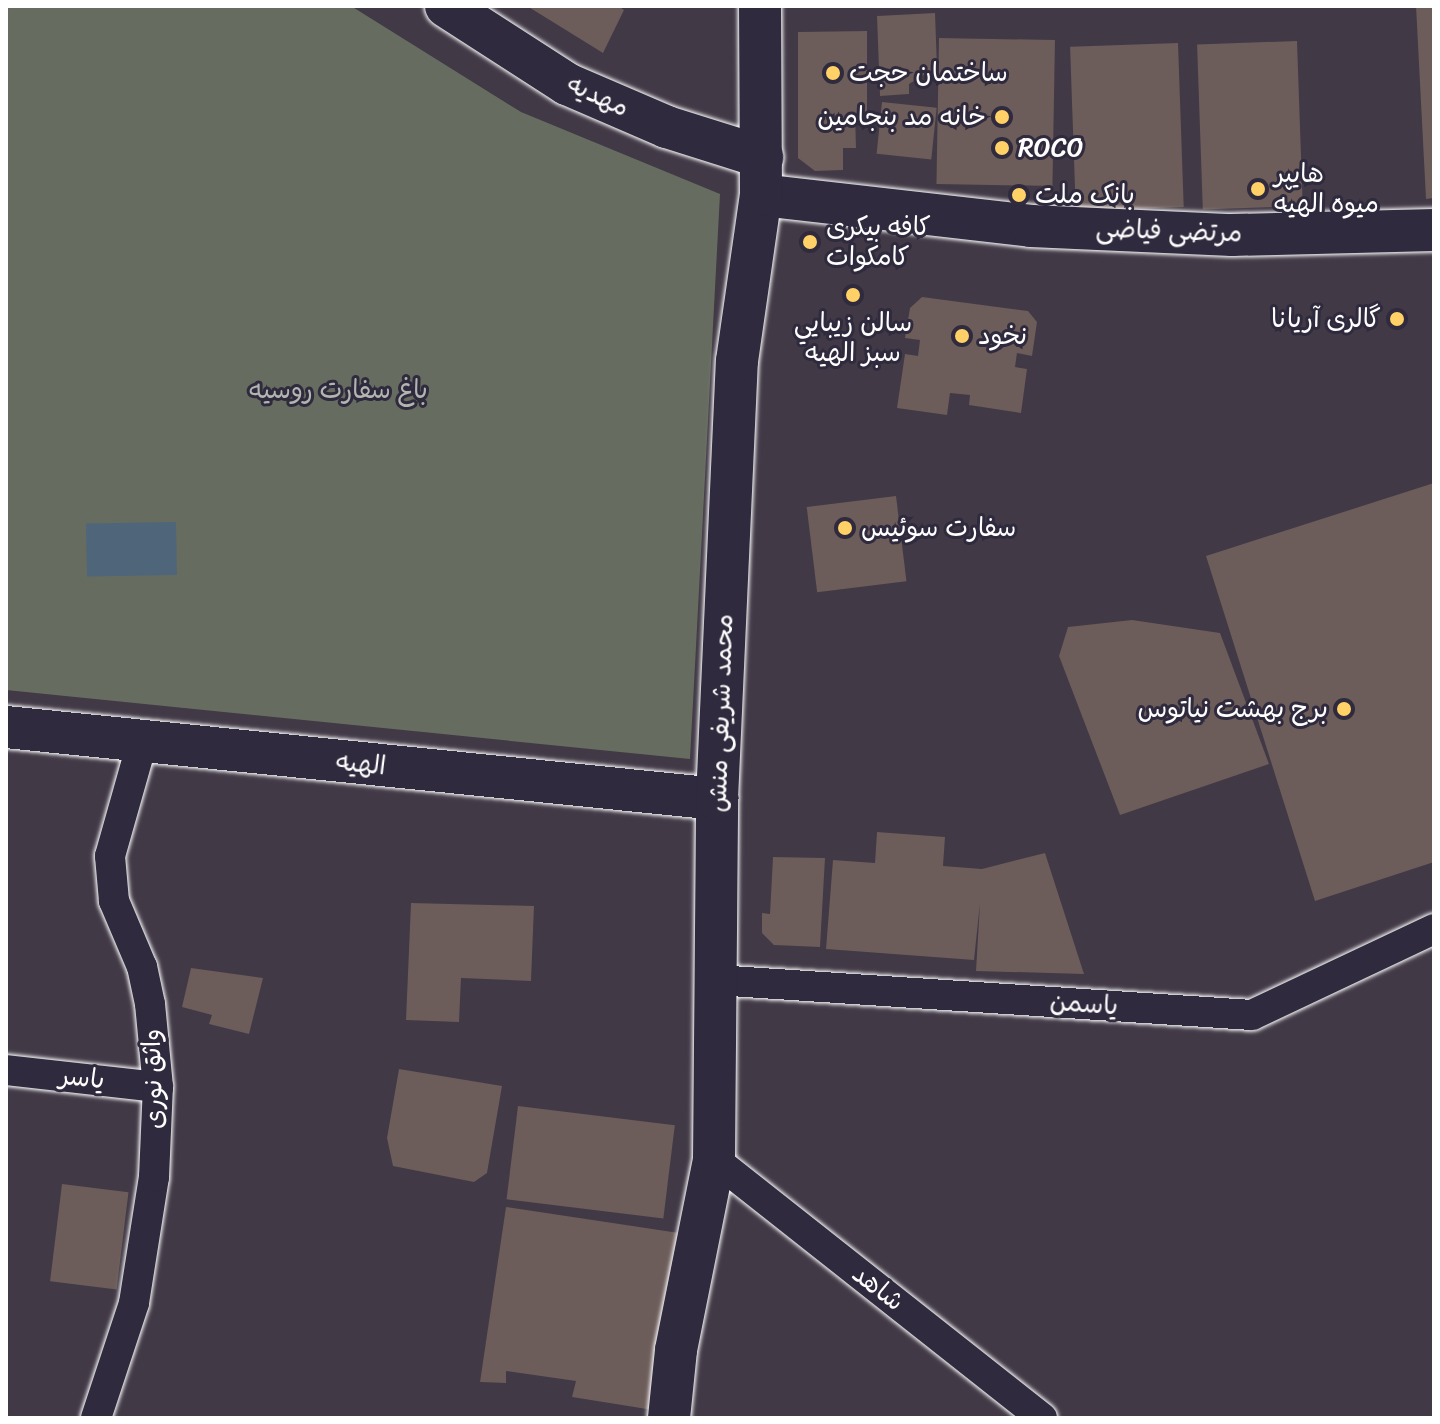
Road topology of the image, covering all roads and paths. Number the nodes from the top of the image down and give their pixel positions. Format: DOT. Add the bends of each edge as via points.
graph roads {
  1 [pos="446,6"];
  2 [pos="760,6"];
  3 [pos="762,176"];
  4 [pos="1434,230"];
  5 [pos="6,727"];
  6 [pos="142,743"];
  7 [pos="717,799"];
  8 [pos="1434,929"];
  9 [pos="715,980"];
  10 [pos="6,1070"];
  11 [pos="158,1087"];
  12 [pos="714,1159"];
  13 [pos="96,1418"];
  14 [pos="669,1418"];
  15 [pos="1042,1418"];
  1 -- 3 [label="street, مهدیه" via="567,84"];
  2 -- 3 [label="street, محمد شریفی منش"];
  3 -- 4 [label="street, مرتضی فیاضی" via="1031,226 1232,235"];
  3 -- 7 [label="street, محمد شریفی منش" via="737,361"];
  5 -- 6 [label="street, الهیه"];
  6 -- 7 [label="street, الهیه"];
  6 -- 11 [label="street, واثق نوری" via="110,856 114,901 142,967 150,1004"];
  7 -- 9 [label="street, محمد شریفی منش"];
  8 -- 9 [label="street, یاسمن" via="1252,1015"];
  9 -- 12 [label="street, محمد شریفی منش"];
  10 -- 11 [label="street, یاسر"];
  11 -- 13 [label="street, واثق نوری" via="154,1177 134,1303"];
  12 -- 14 [label="street, محمد شریفی منش" via="676,1350"];
  12 -- 15 [label="street, شاهد"];
}
